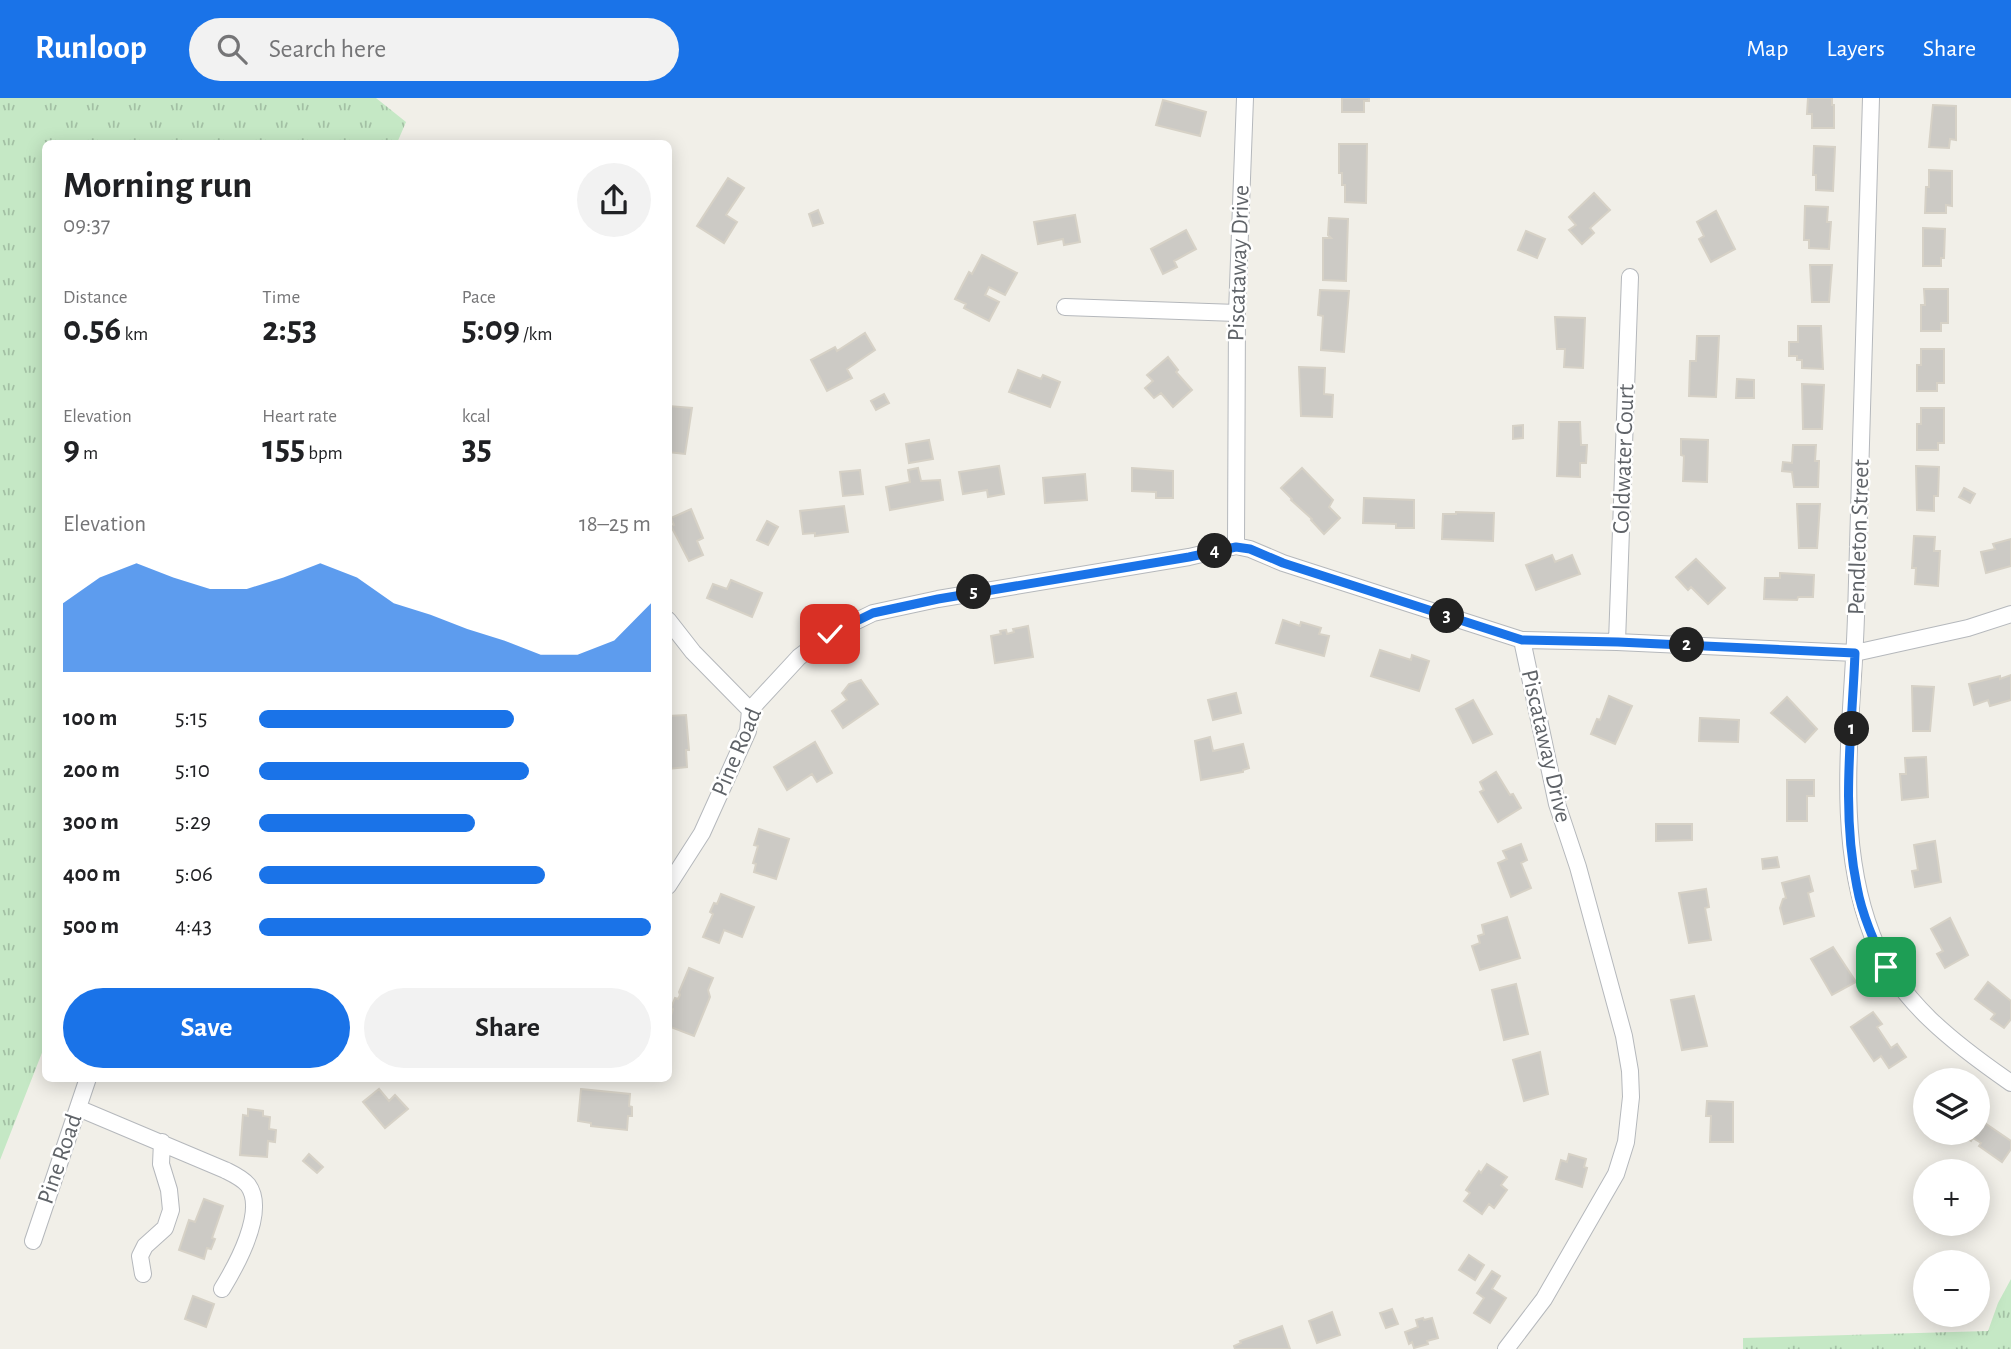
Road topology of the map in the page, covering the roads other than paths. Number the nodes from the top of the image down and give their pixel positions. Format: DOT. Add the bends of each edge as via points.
graph roads {
  1 [pos="1245,98"];
  2 [pos="1871,98"];
  3 [pos="1630,277"];
  4 [pos="1065,307"];
  5 [pos="1237,313"];
  6 [pos="1236,547"];
  7 [pos="2011,614"];
  8 [pos="672,625"];
  9 [pos="1522,640"];
  10 [pos="1618,642"];
  11 [pos="1855,653"];
  12 [pos="750,710"];
  13 [pos="672,880"];
  14 [pos="87,1082"];
  15 [pos="2011,1083"];
  16 [pos="78,1108"];
  17 [pos="162,1142"];
  18 [pos="33,1241"];
  19 [pos="143,1274"];
  20 [pos="222,1289"];
  21 [pos="1506,1349"];
  1 -- 5 [label="street, Piscataway Drive"];
  2 -- 11 [label="street, Pendleton Street"];
  3 -- 10 [label="street, Coldwater Court"];
  4 -- 5 [label="street"];
  5 -- 6 [label="street, Piscataway Drive"];
  6 -- 9 [label="street, Piscataway Drive"];
  6 -- 12 [label="street, Pine Road" via="873,613 830,634 799,657"];
  7 -- 11 [label="street"];
  8 -- 12 [label="street"];
  9 -- 10 [label="street"];
  9 -- 21 [label="street, Piscataway Drive" via="1557,804 1625,1036 1631,1097 1626,1142 1616,1174 1544,1299"];
  10 -- 11 [label="street"];
  11 -- 15 [label="street, Pendleton Street" via="1850,836 1856,886 1872,937 1886,967 1924,1014"];
  12 -- 13 [label="street, Pine Road" via="748,731 702,833"];
  14 -- 16 [label="street, Pine Road"];
  16 -- 17 [label="street"];
  16 -- 18 [label="street, Pine Road"];
  17 -- 19 [label="street" via="161,1164 171,1210 165,1228 140,1256"];
  17 -- 20 [label="street" via="234,1174 251,1192 254,1213 250,1233"];
}
